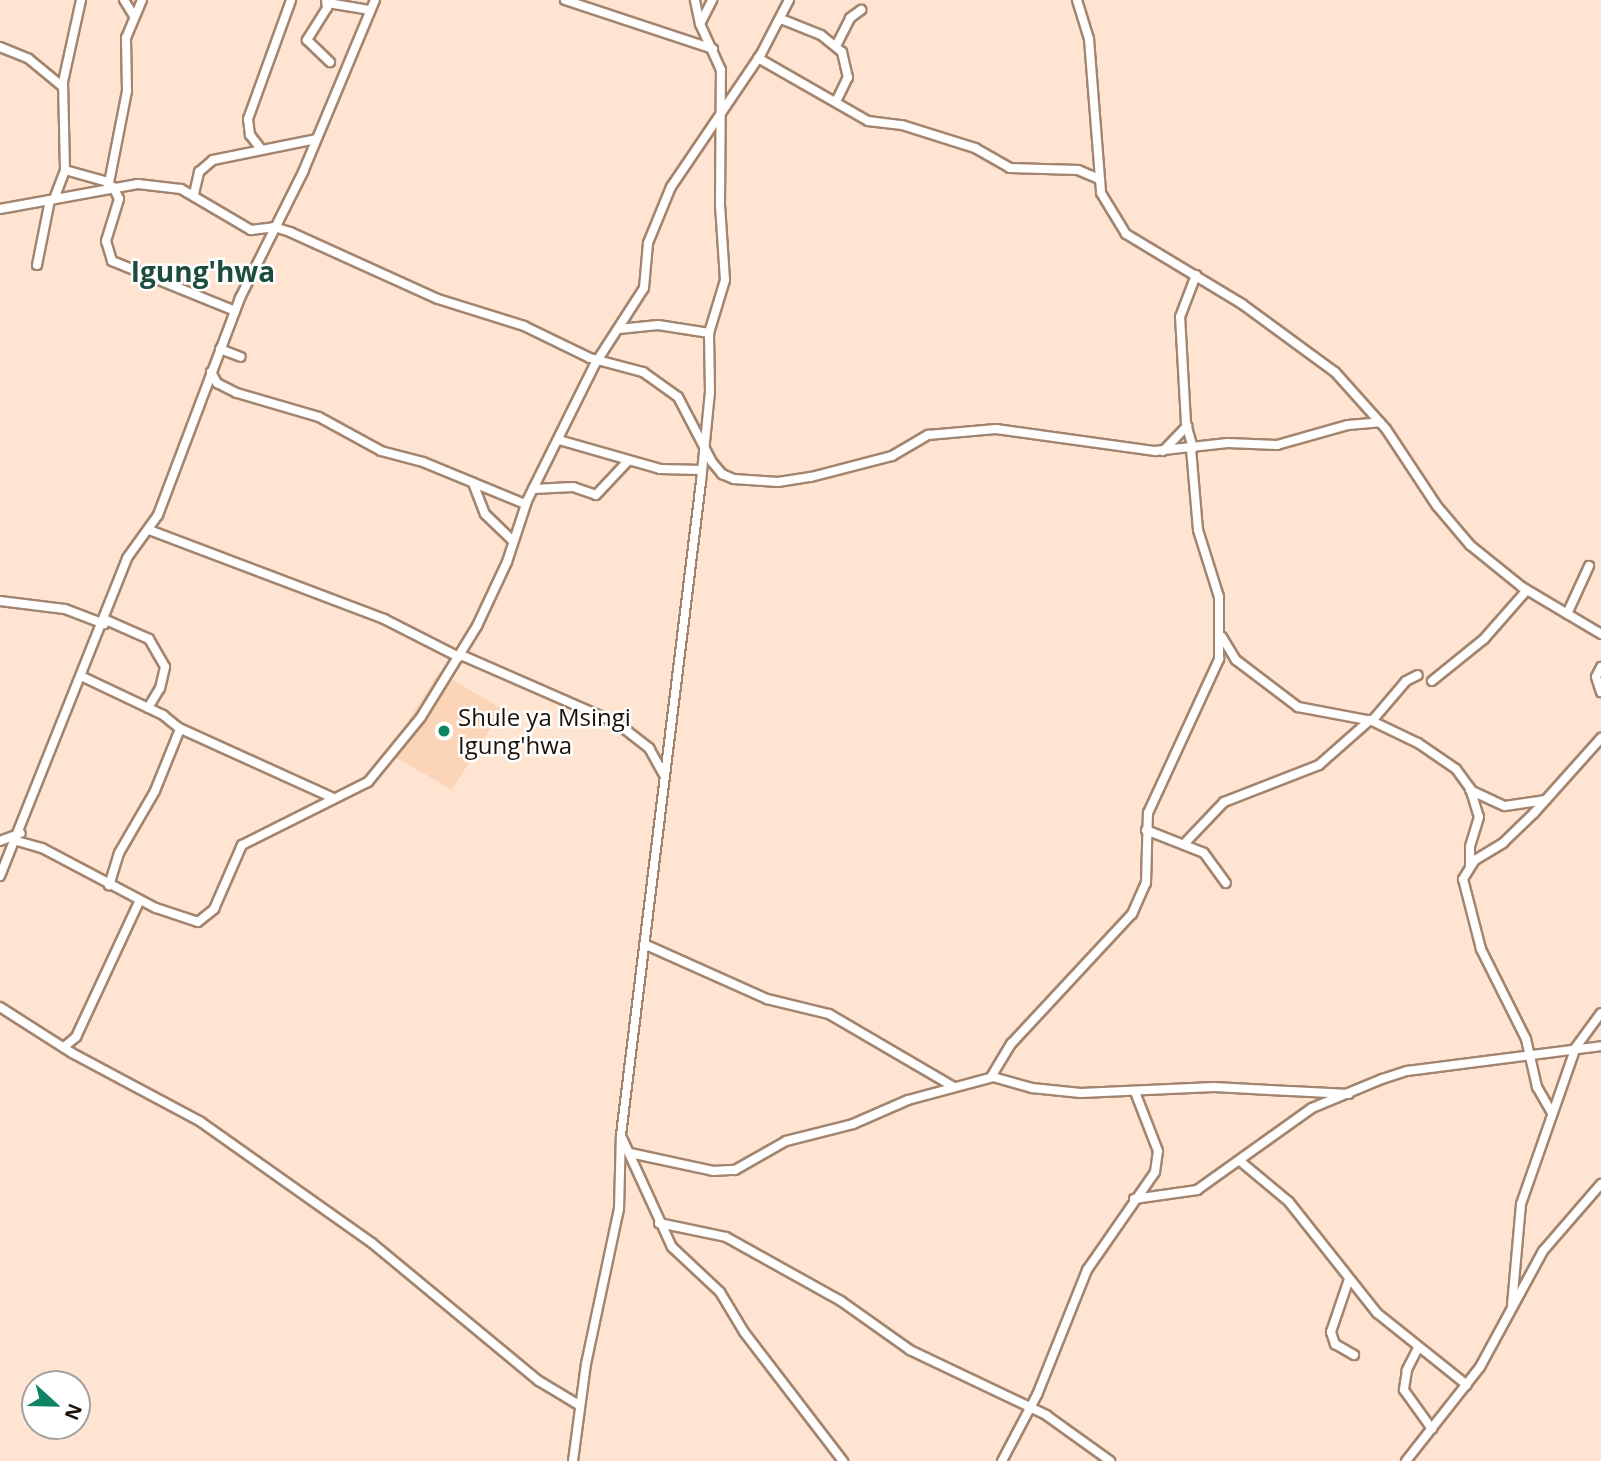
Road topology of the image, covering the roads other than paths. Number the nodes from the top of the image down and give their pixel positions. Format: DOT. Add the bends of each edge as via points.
graph roads {
  1 [pos="81,0"];
  2 [pos="124,0"];
  3 [pos="142,0"];
  4 [pos="291,0"];
  5 [pos="374,0"];
  6 [pos="565,0"];
  7 [pos="695,0"];
  8 [pos="712,0"];
  9 [pos="789,0"];
  10 [pos="1077,0"];
  11 [pos="327,1"];
  12 [pos="370,10"];
  13 [pos="861,10"];
  14 [pos="134,16"];
  15 [pos="780,19"];
  16 [pos="700,24"];
  17 [pos="836,46"];
  18 [pos="0,47"];
  19 [pos="713,49"];
  20 [pos="758,58"];
  21 [pos="330,62"];
  22 [pos="63,87"];
  23 [pos="838,100"];
  24 [pos="721,116"];
  25 [pos="316,138"];
  26 [pos="261,149"];
  27 [pos="65,170"];
  28 [pos="1099,179"];
  29 [pos="110,186"];
  30 [pos="194,194"];
  31 [pos="52,200"];
  32 [pos="0,209"];
  33 [pos="274,227"];
  34 [pos="37,265"];
  35 [pos="1196,275"];
  36 [pos="235,311"];
  37 [pos="619,329"];
  38 [pos="709,333"];
  39 [pos="220,349"];
  40 [pos="241,357"];
  41 [pos="597,361"];
  42 [pos="211,372"];
  43 [pos="1380,422"];
  44 [pos="1187,426"];
  45 [pos="559,440"];
  46 [pos="703,444"];
  47 [pos="1192,449"];
  48 [pos="1163,451"];
  49 [pos="628,461"];
  50 [pos="702,470"];
  51 [pos="473,483"];
  52 [pos="533,489"];
  53 [pos="525,504"];
  54 [pos="149,530"];
  55 [pos="512,540"];
  56 [pos="1589,566"];
  57 [pos="1527,590"];
  58 [pos="0,601"];
  59 [pos="1567,614"];
  60 [pos="105,622"];
  61 [pos="1601,634"];
  62 [pos="1222,637"];
  63 [pos="460,656"];
  64 [pos="1601,667"];
  65 [pos="1418,675"];
  66 [pos="83,677"];
  67 [pos="1432,681"];
  68 [pos="1601,692"];
  69 [pos="148,708"];
  70 [pos="1371,720"];
  71 [pos="179,728"];
  72 [pos="1601,738"];
  73 [pos="664,776"];
  74 [pos="1470,790"];
  75 [pos="331,797"];
  76 [pos="1546,800"];
  77 [pos="1146,830"];
  78 [pos="19,837"];
  79 [pos="0,841"];
  80 [pos="1184,844"];
  81 [pos="1470,866"];
  82 [pos="0,876"];
  83 [pos="1226,883"];
  84 [pos="109,885"];
  85 [pos="139,900"];
  86 [pos="644,944"];
  87 [pos="0,1007"];
  88 [pos="1601,1013"];
  89 [pos="1601,1046"];
  90 [pos="64,1047"];
  91 [pos="1576,1048"];
  92 [pos="1530,1055"];
  93 [pos="991,1077"];
  94 [pos="952,1086"];
  95 [pos="1135,1092"];
  96 [pos="1349,1094"];
  97 [pos="1552,1114"];
  98 [pos="621,1135"];
  99 [pos="630,1153"];
  100 [pos="1240,1160"];
  101 [pos="1601,1184"];
  102 [pos="1134,1199"];
  103 [pos="659,1223"];
  104 [pos="1349,1279"];
  105 [pos="1512,1308"];
  106 [pos="1418,1348"];
  107 [pos="1354,1354"];
  108 [pos="1467,1385"];
  109 [pos="579,1405"];
  110 [pos="1031,1407"];
  111 [pos="1432,1429"];
  112 [pos="573,1461"];
  113 [pos="843,1461"];
  114 [pos="1002,1461"];
  115 [pos="1110,1461"];
  116 [pos="1406,1461"];
  1 -- 22 [label="street"];
  2 -- 14 [label="street"];
  3 -- 14 [label="street"];
  4 -- 26 [label="street" via="248,119 250,135"];
  5 -- 12 [label="street"];
  6 -- 19 [label="street"];
  7 -- 16 [label="street"];
  8 -- 16 [label="street"];
  9 -- 15 [label="street"];
  10 -- 28 [label="street" via="1089,39"];
  11 -- 12 [label="street"];
  11 -- 21 [label="street" via="307,40"];
  12 -- 25 [label="street"];
  13 -- 17 [label="street" via="850,18"];
  14 -- 29 [label="street" via="127,38 127,91"];
  15 -- 17 [label="street"];
  15 -- 20 [label="street"];
  16 -- 19 [label="street"];
  17 -- 23 [label="street" via="848,71"];
  18 -- 22 [label="street" via="29,59"];
  19 -- 24 [label="street" via="721,70"];
  20 -- 23 [label="street"];
  20 -- 24 [label="street"];
  22 -- 27 [label="street"];
  23 -- 28 [label="street" via="864,119 902,125 975,148 1004,166 1078,170"];
  24 -- 37 [label="street" via="671,187 648,243 644,288"];
  24 -- 38 [label="street" via="725,274"];
  25 -- 26 [label="street"];
  25 -- 33 [label="street"];
  26 -- 30 [label="street" via="205,165"];
  27 -- 29 [label="street"];
  27 -- 31 [label="street"];
  28 -- 35 [label="street" via="1111,215 1126,234"];
  29 -- 30 [label="street" via="157,184"];
  29 -- 31 [label="street"];
  29 -- 36 [label="street" via="119,199 106,241 112,261"];
  30 -- 33 [label="street" via="251,230"];
  31 -- 32 [label="street"];
  31 -- 34 [label="street"];
  33 -- 36 [label="street"];
  33 -- 41 [label="street" via="438,299 531,328"];
  35 -- 43 [label="street" via="1335,372"];
  35 -- 44 [label="street" via="1181,317"];
  36 -- 39 [label="street"];
  37 -- 38 [label="street" via="658,325"];
  37 -- 41 [label="street"];
  38 -- 46 [label="street" via="710,392"];
  39 -- 40 [label="street"];
  39 -- 42 [label="street"];
  41 -- 45 [label="street"];
  41 -- 46 [label="street" via="629,366 665,386 685,407"];
  42 -- 51 [label="street" via="217,383 237,393 319,418 381,451 413,458"];
  42 -- 54 [label="street"];
  43 -- 47 [label="street" via="1348,425 1277,445 1228,443"];
  43 -- 57 [label="street" via="1455,529"];
  44 -- 47 [label="street"];
  44 -- 48 [label="street"];
  45 -- 49 [label="street"];
  45 -- 52 [label="street"];
  46 -- 48 [label="street" via="726,477 778,482 891,456 928,435 996,429"];
  46 -- 50 [label="street"];
  47 -- 48 [label="street"];
  47 -- 62 [label="street" via="1198,530 1219,597"];
  49 -- 50 [label="street" via="664,470"];
  49 -- 52 [label="street" via="596,495 573,487"];
  50 -- 73 [label="street"];
  51 -- 53 [label="street"];
  51 -- 55 [label="street" via="485,514"];
  52 -- 53 [label="street"];
  53 -- 55 [label="street"];
  54 -- 60 [label="street" via="127,558"];
  54 -- 63 [label="street" via="384,619"];
  55 -- 63 [label="street" via="504,572"];
  56 -- 59 [label="street"];
  57 -- 59 [label="street"];
  57 -- 67 [label="street" via="1484,639"];
  58 -- 60 [label="street" via="65,609"];
  59 -- 61 [label="street"];
  60 -- 66 [label="street"];
  60 -- 69 [label="street" via="149,639 165,667 164,680"];
  62 -- 70 [label="street" via="1236,660 1298,707"];
  62 -- 77 [label="street" via="1215,673 1152,803"];
  63 -- 73 [label="street" via="617,723 649,748"];
  63 -- 75 [label="street" via="421,717 368,782"];
  64 -- 68 [label="street" via="1596,677"];
  65 -- 70 [label="street" via="1406,681"];
  66 -- 69 [label="street"];
  66 -- 78 [label="street"];
  69 -- 71 [label="street"];
  70 -- 74 [label="street" via="1418,743 1456,769"];
  70 -- 80 [label="street" via="1319,765 1224,802"];
  71 -- 75 [label="street"];
  71 -- 84 [label="street" via="155,790 119,853"];
  72 -- 76 [label="street"];
  73 -- 86 [label="street"];
  74 -- 76 [label="street" via="1505,806"];
  74 -- 81 [label="street" via="1480,821 1470,847"];
  75 -- 85 [label="street" via="242,845 214,909 202,921"];
  76 -- 81 [label="street" via="1503,843"];
  77 -- 80 [label="street"];
  77 -- 93 [label="street" via="1146,883 1132,914 1011,1044"];
  78 -- 79 [label="street"];
  78 -- 82 [label="street"];
  78 -- 84 [label="street"];
  80 -- 83 [label="street" via="1204,853"];
  81 -- 92 [label="street" via="1463,879 1471,920"];
  84 -- 85 [label="street"];
  85 -- 90 [label="street" via="76,1037"];
  86 -- 94 [label="street" via="767,999 838,1018"];
  86 -- 98 [label="street"];
  87 -- 90 [label="street"];
  88 -- 91 [label="street"];
  89 -- 91 [label="street"];
  90 -- 109 [label="street" via="201,1122 379,1249 539,1381"];
  91 -- 92 [label="street"];
  91 -- 97 [label="street"];
  92 -- 96 [label="street" via="1407,1071"];
  92 -- 97 [label="street" via="1537,1087"];
  93 -- 94 [label="street"];
  93 -- 95 [label="street" via="1055,1091"];
  94 -- 99 [label="street" via="853,1124 786,1142 736,1170 713,1171"];
  95 -- 96 [label="street" via="1214,1087"];
  95 -- 102 [label="street" via="1159,1161 1150,1182"];
  96 -- 100 [label="street" via="1312,1108"];
  97 -- 105 [label="street" via="1521,1204"];
  98 -- 99 [label="street"];
  98 -- 109 [label="street" via="619,1209"];
  99 -- 103 [label="street"];
  100 -- 102 [label="street" via="1196,1190"];
  100 -- 104 [label="street" via="1289,1202"];
  101 -- 105 [label="street" via="1543,1251"];
  102 -- 110 [label="street" via="1087,1270"];
  103 -- 110 [label="street" via="726,1237 841,1301 904,1346"];
  103 -- 113 [label="street" via="681,1259 720,1292 744,1332"];
  104 -- 106 [label="street" via="1377,1313"];
  104 -- 107 [label="street" via="1331,1332 1335,1344"];
  105 -- 108 [label="street"];
  106 -- 108 [label="street"];
  106 -- 111 [label="street" via="1404,1390"];
  108 -- 111 [label="street"];
  109 -- 112 [label="street"];
  110 -- 114 [label="street"];
  110 -- 115 [label="street"];
  111 -- 116 [label="street"];
}
